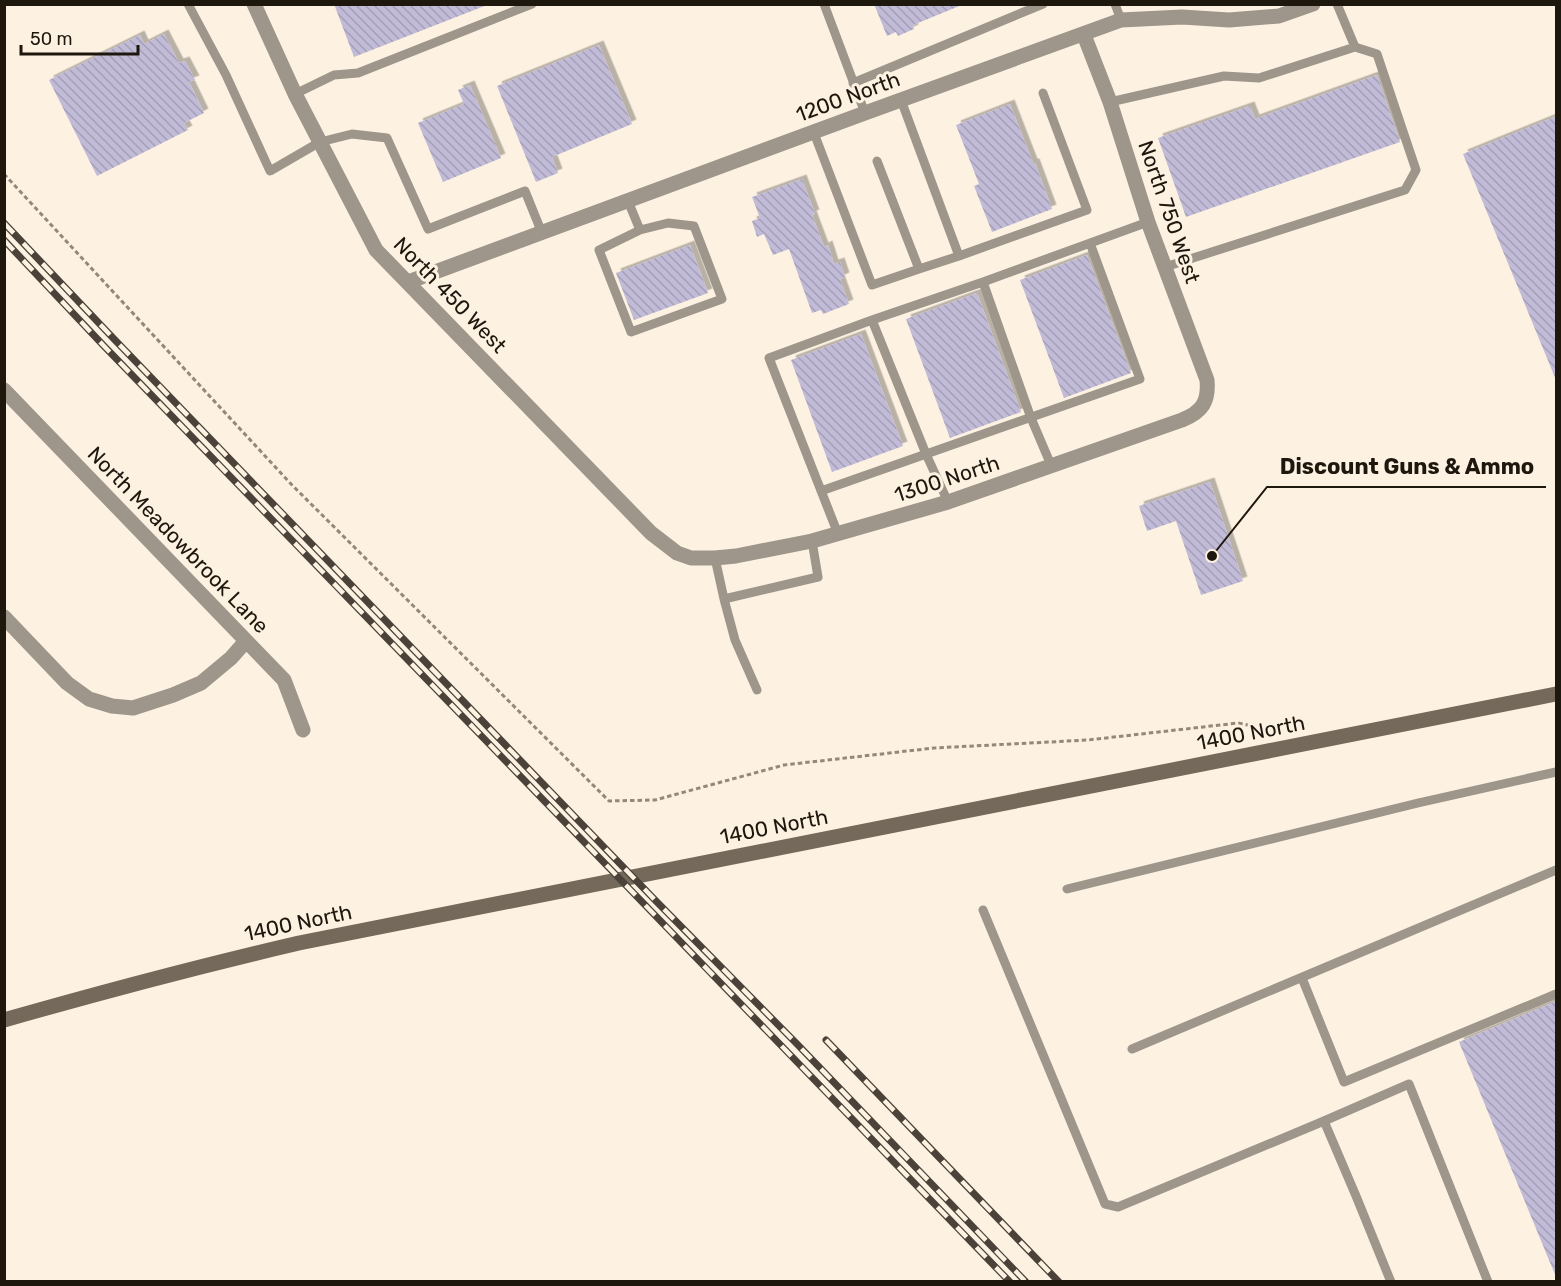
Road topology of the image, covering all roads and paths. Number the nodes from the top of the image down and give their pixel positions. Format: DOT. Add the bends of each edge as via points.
graph roads {
  1 [pos="188,4"];
  2 [pos="532,4"];
  3 [pos="824,4"];
  4 [pos="1043,4"];
  5 [pos="1115,4"];
  6 [pos="1313,4"];
  7 [pos="1336,4"];
  8 [pos="254,5"];
  9 [pos="1121,20"];
  10 [pos="1084,34"];
  11 [pos="1354,47"];
  12 [pos="853,82"];
  13 [pos="295,93"];
  14 [pos="1043,93"];
  15 [pos="901,100"];
  16 [pos="1110,102"];
  17 [pos="865,113"];
  18 [pos="814,133"];
  19 [pos="320,142"];
  20 [pos="877,161"];
  21 [pos="4,174"];
  22 [pos="628,201"];
  23 [pos="1148,222"];
  24 [pos="640,230"];
  25 [pos="542,233"];
  26 [pos="1090,243"];
  27 [pos="959,256"];
  28 [pos="1165,267"];
  29 [pos="919,269"];
  30 [pos="408,282"];
  31 [pos="983,282"];
  32 [pos="872,320"];
  33 [pos="4,390"];
  34 [pos="1204,405"];
  35 [pos="1031,418"];
  36 [pos="926,454"];
  37 [pos="1052,465"];
  38 [pos="821,491"];
  39 [pos="948,502"];
  40 [pos="838,534"];
  41 [pos="812,541"];
  42 [pos="691,558"];
  43 [pos="715,558"];
  44 [pos="724,599"];
  45 [pos="4,617"];
  46 [pos="246,641"];
  47 [pos="757,690"];
  48 [pos="1557,694"];
  49 [pos="303,730"];
  50 [pos="1292,734"];
  51 [pos="1557,771"];
  52 [pos="1557,870"];
  53 [pos="1066,890"];
  54 [pos="983,910"];
  55 [pos="1302,978"];
  56 [pos="1557,994"];
  57 [pos="4,1020"];
  58 [pos="1132,1049"];
  59 [pos="1323,1121"];
  60 [pos="1391,1281"];
  61 [pos="1488,1281"];
  1 -- 19 [label="lane" via="270,171"];
  2 -- 13 [label="lane" via="358,73 334,75"];
  3 -- 12 [label="lane"];
  4 -- 12 [label="lane"];
  5 -- 9 [label="lane"];
  6 -- 9 [label="street, 1200 North" via="1279,16"];
  7 -- 11 [label="lane"];
  8 -- 13 [label="street, North 450 West"];
  9 -- 10 [label="street, 1200 North"];
  10 -- 15 [label="street, 1200 North"];
  10 -- 16 [label="street, North 750 West"];
  11 -- 16 [label="lane" via="1259,78 1224,76"];
  11 -- 28 [label="lane" via="1377,54 1416,170 1405,190"];
  12 -- 17 [label="lane"];
  13 -- 19 [label="street, North 450 West"];
  14 -- 27 [label="lane" via="1087,210"];
  15 -- 17 [label="street, 1200 North"];
  15 -- 27 [label="lane"];
  16 -- 23 [label="street, North 750 West"];
  17 -- 18 [label="street, 1200 North"];
  18 -- 22 [label="street, 1200 North"];
  18 -- 29 [label="lane" via="872,285"];
  19 -- 25 [label="lane" via="352,134 387,138 428,229 525,191"];
  19 -- 30 [label="street, North 450 West" via="376,250"];
  20 -- 29 [label="lane"];
  21 -- 50 [label="path" via="292,486 609,801 655,800 784,765 934,748 1088,740 1238,723"];
  22 -- 24 [label="lane"];
  22 -- 25 [label="street, 1200 North"];
  23 -- 26 [label="lane"];
  23 -- 28 [label="street, North 750 West"];
  24 -- 24 [label="lane" via="668,223 694,226 722,300 631,332 599,250"];
  25 -- 30 [label="street, 1200 North"];
  26 -- 31 [label="lane"];
  26 -- 35 [label="lane" via="1140,379"];
  27 -- 29 [label="lane"];
  28 -- 34 [label="street, North 750 West" via="1207,380"];
  30 -- 42 [label="street, North 450 West" via="651,533 677,553"];
  31 -- 32 [label="lane"];
  31 -- 35 [label="lane"];
  32 -- 36 [label="lane"];
  32 -- 38 [label="lane" via="769,357"];
  33 -- 46 [label="street, North Meadowbrook Lane"];
  34 -- 37 [label="street, 1300 North" via="1188,418"];
  35 -- 36 [label="lane"];
  35 -- 37 [label="lane"];
  36 -- 38 [label="lane"];
  36 -- 39 [label="lane"];
  37 -- 39 [label="street, 1300 North"];
  38 -- 40 [label="lane"];
  39 -- 40 [label="street, 1300 North"];
  40 -- 41 [label="street, 1300 North"];
  41 -- 43 [label="street, 1300 North"];
  41 -- 44 [label="lane" via="818,577"];
  42 -- 43 [label="street, 1300 North"];
  43 -- 44 [label="lane"];
  44 -- 47 [label="lane" via="735,640"];
  45 -- 46 [label="street" via="67,683 89,699 112,706 133,708 201,683"];
  46 -- 49 [label="street, North Meadowbrook Lane" via="284,680"];
  48 -- 57 [label="main road, 1400 North" via="282,947"];
  51 -- 53 [label="lane"];
  52 -- 55 [label="lane"];
  54 -- 59 [label="lane" via="1106,1204 1118,1207"];
  55 -- 56 [label="lane" via="1344,1082"];
  55 -- 58 [label="lane"];
  59 -- 60 [label="lane"];
  59 -- 61 [label="lane" via="1409,1084"];
}
